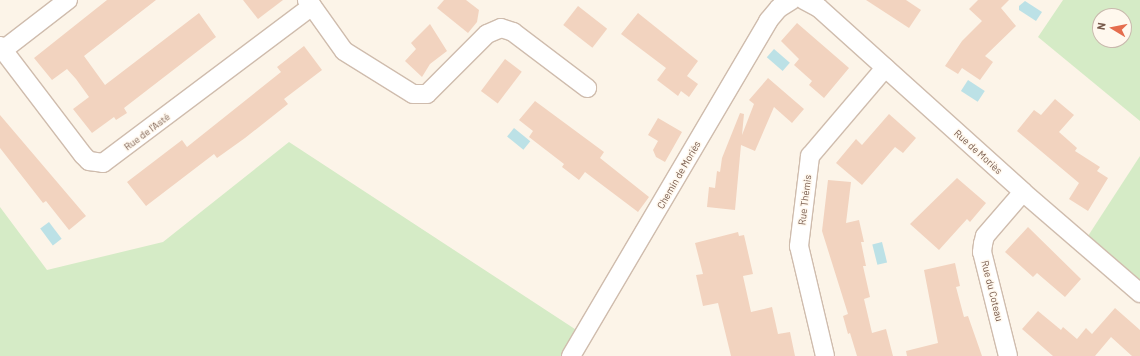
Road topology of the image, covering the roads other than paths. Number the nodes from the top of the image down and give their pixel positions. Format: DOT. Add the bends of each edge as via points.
graph roads {
  1 [pos="68,0"];
  2 [pos="792,0"];
  3 [pos="310,3"];
  4 [pos="812,4"];
  5 [pos="1,48"];
  6 [pos="885,68"];
  7 [pos="587,88"];
  8 [pos="1023,192"];
  9 [pos="1140,293"];
  10 [pos="571,356"];
  11 [pos="825,356"];
  12 [pos="1008,356"];
  1 -- 5 [label="street"];
  2 -- 10 [label="street, Chemin de Moriès" via="779,8 768,21"];
  3 -- 5 [label="street, Rue de l'Asté" via="103,163 89,161 83,155"];
  3 -- 7 [label="street" via="344,51 413,94 420,96 431,91 487,34 501,28 513,32"];
  4 -- 6 [label="street, Rue de Moriès"];
  6 -- 8 [label="street, Rue de Moriès"];
  6 -- 11 [label="street, Rue Thémis" via="810,156 799,246"];
  8 -- 9 [label="street, Rue de Moriès"];
  8 -- 12 [label="street, Rue du Coteau" via="985,236 982,252"];
}
